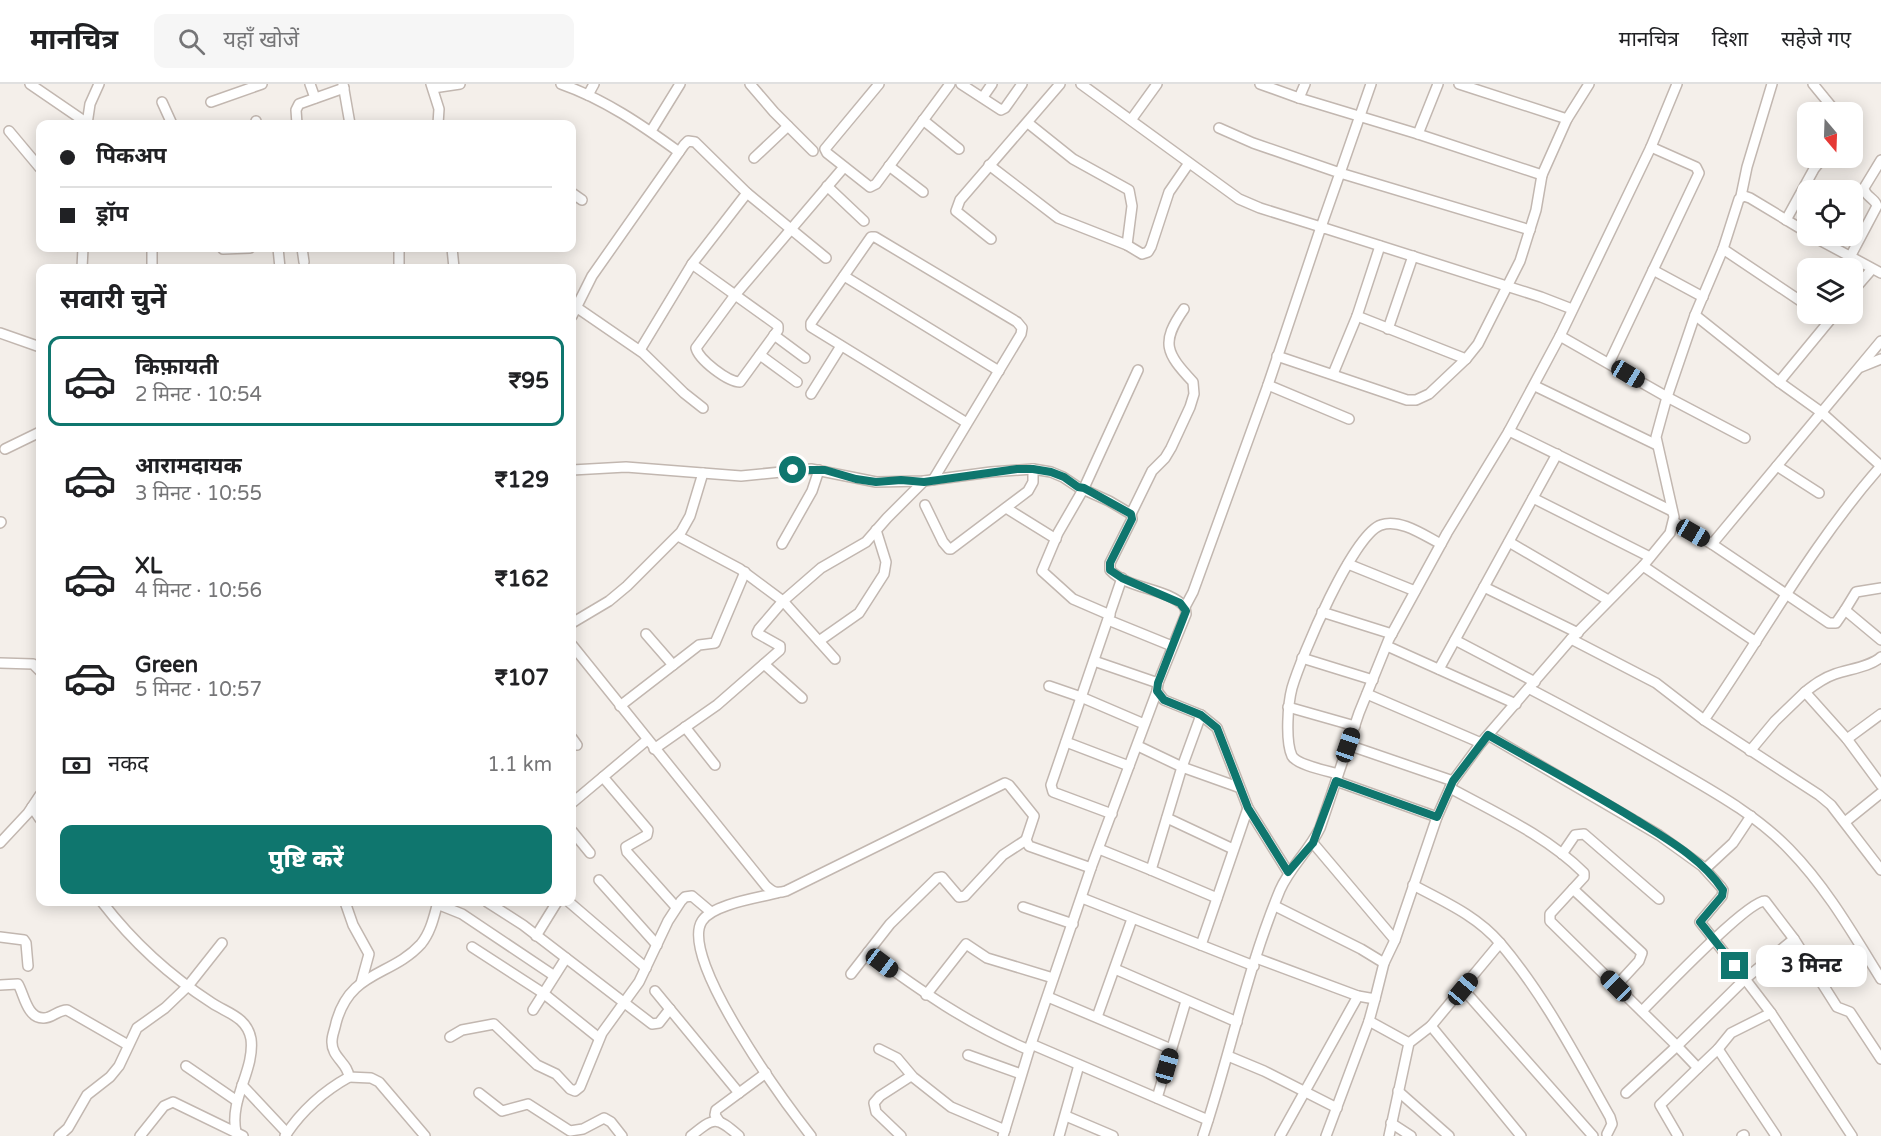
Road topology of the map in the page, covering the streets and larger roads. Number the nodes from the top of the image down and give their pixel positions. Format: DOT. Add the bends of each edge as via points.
graph roads {
  1 [pos="30,84"];
  2 [pos="99,84"];
  3 [pos="262,84"];
  4 [pos="310,84"];
  5 [pos="460,84"];
  6 [pos="561,84"];
  7 [pos="594,84"];
  8 [pos="680,84"];
  9 [pos="750,84"];
  10 [pos="950,84"];
  11 [pos="961,84"];
  12 [pos="992,84"];
  13 [pos="1022,84"];
  14 [pos="1060,84"];
  15 [pos="1081,84"];
  16 [pos="1157,84"];
  17 [pos="1260,84"];
  18 [pos="1305,84"];
  19 [pos="1371,84"];
  20 [pos="1438,84"];
  21 [pos="1459,84"];
  22 [pos="1498,84"];
  23 [pos="1589,84"];
  24 [pos="1677,84"];
  25 [pos="1772,84"];
  26 [pos="1813,84"];
  27 [pos="876,85"];
  28 [pos="343,86"];
  29 [pos="432,86"];
  30 [pos="588,95"];
  31 [pos="1494,95"];
  32 [pos="983,97"];
  33 [pos="315,98"];
  34 [pos="1299,98"];
  35 [pos="162,102"];
  36 [pos="211,102"];
  37 [pos="1828,102"];
  38 [pos="1360,117"];
  39 [pos="1567,119"];
  40 [pos="81,120"];
  41 [pos="88,120"];
  42 [pos="170,120"];
  43 [pos="297,120"];
  44 [pos="349,120"];
  45 [pos="439,120"];
  46 [pos="923,120"];
  47 [pos="1131,120"];
  48 [pos="1028,123"];
  49 [pos="788,126"];
  50 [pos="1219,128"];
  51 [pos="9,131"];
  52 [pos="651,131"];
  53 [pos="1418,134"];
  54 [pos="1650,147"];
  55 [pos="959,149"];
  56 [pos="813,151"];
  57 [pos="679,152"];
  58 [pos="754,158"];
  59 [pos="1881,160"];
  60 [pos="36,163"];
  61 [pos="1189,163"];
  62 [pos="989,165"];
  63 [pos="844,166"];
  64 [pos="889,166"];
  65 [pos="1815,168"];
  66 [pos="1340,174"];
  67 [pos="1542,175"];
  68 [pos="827,186"];
  69 [pos="923,192"];
  70 [pos="747,193"];
  71 [pos="576,196"];
  72 [pos="1741,196"];
  73 [pos="582,200"];
  74 [pos="1879,204"];
  75 [pos="1786,220"];
  76 [pos="864,221"];
  77 [pos="1797,226"];
  78 [pos="1321,227"];
  79 [pos="790,230"];
  80 [pos="1530,230"];
  81 [pos="991,239"];
  82 [pos="1127,245"];
  83 [pos="1380,246"];
  84 [pos="1830,246"];
  85 [pos="1723,249"];
  86 [pos="303,252"];
  87 [pos="1413,256"];
  88 [pos="1850,257"];
  89 [pos="826,258"];
  90 [pos="304,262"];
  91 [pos="692,264"];
  92 [pos="1653,270"];
  93 [pos="1877,271"];
  94 [pos="844,276"];
  95 [pos="1863,283"];
  96 [pos="1508,287"];
  97 [pos="735,295"];
  98 [pos="1703,297"];
  99 [pos="1797,299"];
  100 [pos="576,305"];
  101 [pos="1184,309"];
  102 [pos="1572,309"];
  103 [pos="576,312"];
  104 [pos="1695,315"];
  105 [pos="1357,316"];
  106 [pos="1826,324"];
  107 [pos="1388,329"];
  108 [pos="0,333"];
  109 [pos="774,335"];
  110 [pos="1560,336"];
  111 [pos="1881,341"];
  112 [pos="36,346"];
  113 [pos="841,346"];
  114 [pos="640,350"];
  115 [pos="760,355"];
  116 [pos="1277,356"];
  117 [pos="805,358"];
  118 [pos="1466,359"];
  119 [pos="1881,359"];
  120 [pos="1609,363"];
  121 [pos="1860,368"];
  122 [pos="1138,370"];
  123 [pos="999,371"];
  124 [pos="1333,374"];
  125 [pos="798,382"];
  126 [pos="1779,382"];
  127 [pos="1268,385"];
  128 [pos="1534,386"];
  129 [pos="811,394"];
  130 [pos="1667,397"];
  131 [pos="703,408"];
  132 [pos="1821,412"];
  133 [pos="1349,419"];
  134 [pos="967,423"];
  135 [pos="1509,431"];
  136 [pos="36,434"];
  137 [pos="1745,438"];
  138 [pos="1657,445"];
  139 [pos="4,449"];
  140 [pos="1557,454"];
  141 [pos="1777,466"];
  142 [pos="1881,466"];
  143 [pos="1033,469"];
  144 [pos="576,470"];
  145 [pos="819,470"];
  146 [pos="703,473"];
  147 [pos="928,481"];
  148 [pos="1084,488"];
  149 [pos="1819,493"];
  150 [pos="1533,498"];
  151 [pos="925,506"];
  152 [pos="1005,508"];
  153 [pos="1672,511"];
  154 [pos="1131,514"];
  155 [pos="1674,522"];
  156 [pos="876,530"];
  157 [pos="678,536"];
  158 [pos="1056,539"];
  159 [pos="1509,542"];
  160 [pos="782,544"];
  161 [pos="1441,544"];
  162 [pos="1712,544"];
  163 [pos="1650,557"];
  164 [pos="1348,564"];
  165 [pos="1643,566"];
  166 [pos="745,572"];
  167 [pos="1122,578"];
  168 [pos="1484,587"];
  169 [pos="1881,588"];
  170 [pos="1415,591"];
  171 [pos="1786,594"];
  172 [pos="1608,600"];
  173 [pos="783,601"];
  174 [pos="1185,608"];
  175 [pos="1845,609"];
  176 [pos="1322,612"];
  177 [pos="1109,618"];
  178 [pos="576,621"];
  179 [pos="646,634"];
  180 [pos="1392,634"];
  181 [pos="1575,636"];
  182 [pos="1455,640"];
  183 [pos="1881,640"];
  184 [pos="819,641"];
  185 [pos="1756,642"];
  186 [pos="1172,646"];
  187 [pos="1387,646"];
  188 [pos="576,650"];
  189 [pos="1302,658"];
  190 [pos="835,659"];
  191 [pos="1880,660"];
  192 [pos="1094,661"];
  193 [pos="0,663"];
  194 [pos="764,664"];
  195 [pos="674,665"];
  196 [pos="36,667"];
  197 [pos="1439,669"];
  198 [pos="1372,680"];
  199 [pos="1049,686"];
  200 [pos="1532,686"];
  201 [pos="1157,687"];
  202 [pos="1805,692"];
  203 [pos="1367,694"];
  204 [pos="1081,697"];
  205 [pos="802,698"];
  206 [pos="1516,704"];
  207 [pos="620,706"];
  208 [pos="1288,707"];
  209 [pos="1881,714"];
  210 [pos="1201,715"];
  211 [pos="1704,720"];
  212 [pos="1144,724"];
  213 [pos="1355,726"];
  214 [pos="686,727"];
  215 [pos="1488,735"];
  216 [pos="1847,739"];
  217 [pos="647,740"];
  218 [pos="1066,742"];
  219 [pos="1481,743"];
  220 [pos="1348,745"];
  221 [pos="1138,746"];
  222 [pos="654,749"];
  223 [pos="1750,751"];
  224 [pos="715,765"];
  225 [pos="1129,766"];
  226 [pos="1182,767"];
  227 [pos="603,777"];
  228 [pos="1337,778"];
  229 [pos="1452,785"];
  230 [pos="1881,785"];
  231 [pos="1238,787"];
  232 [pos="1881,793"];
  233 [pos="576,800"];
  234 [pos="36,801"];
  235 [pos="32,807"];
  236 [pos="1248,808"];
  237 [pos="36,813"];
  238 [pos="1112,814"];
  239 [pos="1751,816"];
  240 [pos="1437,817"];
  241 [pos="1167,818"];
  242 [pos="1845,822"];
  243 [pos="576,836"];
  244 [pos="1,839"];
  245 [pos="1026,840"];
  246 [pos="1313,843"];
  247 [pos="1099,849"];
  248 [pos="1233,849"];
  249 [pos="590,853"];
  250 [pos="1562,854"];
  251 [pos="1091,868"];
  252 [pos="1705,869"];
  253 [pos="1151,870"];
  254 [pos="1881,870"];
  255 [pos="1288,872"];
  256 [pos="598,880"];
  257 [pos="1413,885"];
  258 [pos="1573,890"];
  259 [pos="777,893"];
  260 [pos="1082,898"];
  261 [pos="1217,898"];
  262 [pos="1659,899"];
  263 [pos="105,906"];
  264 [pos="346,906"];
  265 [pos="436,906"];
  266 [pos="444,906"];
  267 [pos="493,906"];
  268 [pos="555,906"];
  269 [pos="574,906"];
  270 [pos="1275,906"];
  271 [pos="676,907"];
  272 [pos="1023,907"];
  273 [pos="711,912"];
  274 [pos="1132,919"];
  275 [pos="1073,924"];
  276 [pos="536,936"];
  277 [pos="0,937"];
  278 [pos="1713,939"];
  279 [pos="1794,939"];
  280 [pos="1395,940"];
  281 [pos="222,943"];
  282 [pos="1500,943"];
  283 [pos="657,945"];
  284 [pos="1202,945"];
  285 [pos="472,947"];
  286 [pos="868,952"];
  287 [pos="566,958"];
  288 [pos="1255,962"];
  289 [pos="1384,963"];
  290 [pos="28,966"];
  291 [pos="646,968"];
  292 [pos="1115,969"];
  293 [pos="851,974"];
  294 [pos="553,975"];
  295 [pos="1053,978"];
  296 [pos="1745,979"];
  297 [pos="1881,979"];
  298 [pos="361,983"];
  299 [pos="0,985"];
  300 [pos="188,986"];
  301 [pos="1616,986"];
  302 [pos="1463,989"];
  303 [pos="655,992"];
  304 [pos="543,993"];
  305 [pos="926,995"];
  306 [pos="1358,996"];
  307 [pos="1048,997"];
  308 [pos="1375,999"];
  309 [pos="1186,1001"];
  310 [pos="625,1002"];
  311 [pos="670,1009"];
  312 [pos="532,1010"];
  313 [pos="1642,1011"];
  314 [pos="1771,1013"];
  315 [pos="1097,1017"];
  316 [pos="1369,1021"];
  317 [pos="1238,1022"];
  318 [pos="1431,1026"];
  319 [pos="450,1037"];
  320 [pos="599,1038"];
  321 [pos="1409,1043"];
  322 [pos="128,1045"];
  323 [pos="1677,1046"];
  324 [pos="1030,1047"];
  325 [pos="879,1049"];
  326 [pos="1171,1049"];
  327 [pos="1719,1049"];
  328 [pos="968,1054"];
  329 [pos="1228,1056"];
  330 [pos="1881,1059"];
  331 [pos="1079,1065"];
  332 [pos="186,1066"];
  333 [pos="1698,1068"];
  334 [pos="766,1073"];
  335 [pos="1021,1074"];
  336 [pos="912,1076"];
  337 [pos="349,1077"];
  338 [pos="242,1085"];
  339 [pos="1301,1088"];
  340 [pos="1398,1091"];
  341 [pos="479,1093"];
  342 [pos="739,1093"];
  343 [pos="1626,1093"];
  344 [pos="1157,1098"];
  345 [pos="237,1101"];
  346 [pos="1337,1108"];
  347 [pos="1066,1116"];
  348 [pos="1208,1120"];
  349 [pos="719,1121"];
  350 [pos="1391,1123"];
  351 [pos="1281,1133"];
  352 [pos="239,1134"];
  353 [pos="286,1134"];
  354 [pos="1004,1134"];
  355 [pos="1605,1135"];
  356 [pos="59,1136"];
  357 [pos="140,1136"];
  358 [pos="425,1136"];
  359 [pos="622,1136"];
  360 [pos="691,1136"];
  361 [pos="739,1136"];
  362 [pos="811,1136"];
  363 [pos="901,1136"];
  364 [pos="1059,1136"];
  365 [pos="1113,1136"];
  366 [pos="1203,1136"];
  367 [pos="1292,1136"];
  368 [pos="1326,1136"];
  369 [pos="1389,1136"];
  370 [pos="1411,1136"];
  371 [pos="1449,1136"];
  372 [pos="1521,1136"];
  373 [pos="1593,1136"];
  374 [pos="1678,1136"];
  375 [pos="1776,1136"];
  376 [pos="1852,1136"];
  1 -- 40 [label="street"];
  2 -- 41 [label="street"];
  3 -- 36 [label="street"];
  4 -- 33 [label="street"];
  5 -- 29 [label="street"];
  6 -- 30 [label="street"];
  7 -- 30 [label="street"];
  8 -- 52 [label="street"];
  9 -- 49 [label="street"];
  10 -- 46 [label="street"];
  11 -- 32 [label="street"];
  12 -- 32 [label="street"];
  13 -- 32 [label="street" via="1003,110"];
  14 -- 48 [label="street"];
  15 -- 47 [label="street"];
  16 -- 47 [label="street"];
  17 -- 34 [label="street"];
  18 -- 34 [label="street"];
  19 -- 38 [label="street"];
  20 -- 53 [label="street"];
  21 -- 31 [label="street"];
  22 -- 31 [label="street"];
  23 -- 39 [label="street"];
  24 -- 54 [label="street"];
  25 -- 72 [label="street"];
  26 -- 37 [label="street"];
  27 -- 63 [label="street" via="825,148"];
  28 -- 33 [label="street"];
  28 -- 44 [label="street"];
  29 -- 45 [label="street" via="440,109"];
  30 -- 52 [label="street"];
  31 -- 39 [label="street"];
  33 -- 43 [label="street" via="297,106"];
  34 -- 38 [label="street"];
  35 -- 42 [label="street"];
  38 -- 53 [label="street"];
  38 -- 66 [label="street"];
  39 -- 67 [label="street"];
  46 -- 55 [label="street"];
  46 -- 64 [label="street"];
  47 -- 61 [label="street"];
  48 -- 62 [label="street"];
  48 -- 82 [label="street" via="1073,159 1129,190 1132,206"];
  49 -- 56 [label="street"];
  49 -- 58 [label="street"];
  50 -- 66 [label="street"];
  51 -- 60 [label="street"];
  52 -- 57 [label="street"];
  53 -- 67 [label="street"];
  54 -- 92 [label="street" via="1696,167 1699,173"];
  54 -- 102 [label="street"];
  57 -- 70 [label="street" via="688,141 695,142"];
  57 -- 100 [label="street"];
  59 -- 74 [label="street" via="1864,188"];
  61 -- 78 [label="street" via="1248,203"];
  61 -- 82 [label="street" via="1169,192 1149,250 1140,253"];
  62 -- 81 [label="street" via="960,200 956,211"];
  62 -- 82 [label="street" via="1058,218"];
  63 -- 64 [label="street" via="872,187"];
  63 -- 68 [label="street"];
  64 -- 69 [label="street"];
  65 -- 75 [label="street"];
  66 -- 78 [label="street"];
  66 -- 80 [label="street"];
  67 -- 80 [label="street"];
  68 -- 76 [label="street"];
  68 -- 79 [label="street"];
  70 -- 79 [label="street"];
  70 -- 91 [label="street"];
  71 -- 73 [label="street"];
  72 -- 75 [label="street"];
  72 -- 85 [label="street"];
  74 -- 88 [label="street"];
  75 -- 77 [label="street"];
  78 -- 83 [label="street"];
  78 -- 116 [label="street"];
  79 -- 89 [label="street"];
  79 -- 97 [label="street"];
  80 -- 96 [label="street"];
  83 -- 87 [label="street"];
  83 -- 105 [label="street"];
  84 -- 88 [label="street"];
  85 -- 98 [label="street"];
  85 -- 99 [label="street"];
  86 -- 90 [label="street"];
  87 -- 96 [label="street"];
  87 -- 107 [label="street"];
  88 -- 93 [label="street"];
  91 -- 97 [label="street"];
  91 -- 114 [label="street"];
  92 -- 98 [label="street"];
  92 -- 120 [label="street"];
  93 -- 95 [label="street"];
  94 -- 113 [label="street" via="811,325"];
  94 -- 123 [label="street"];
  94 -- 123 [label="street" via="869,239 875,237 1017,322 1021,334"];
  96 -- 102 [label="street"];
  96 -- 118 [label="street"];
  97 -- 109 [label="street" via="778,326"];
  97 -- 115 [label="street" via="696,351 718,372 737,382"];
  98 -- 104 [label="street"];
  101 -- 154 [label="street" via="1169,333 1169,343 1174,361 1193,382 1194,394 1168,454 1152,471"];
  102 -- 110 [label="street"];
  103 -- 114 [label="street"];
  104 -- 126 [label="street"];
  104 -- 130 [label="street"];
  105 -- 107 [label="street"];
  105 -- 124 [label="street"];
  106 -- 126 [label="street"];
  107 -- 118 [label="street"];
  108 -- 112 [label="street"];
  109 -- 115 [label="street"];
  109 -- 117 [label="street"];
  110 -- 120 [label="street"];
  110 -- 128 [label="street"];
  111 -- 121 [label="street"];
  113 -- 129 [label="street"];
  113 -- 134 [label="street"];
  114 -- 131 [label="street"];
  115 -- 125 [label="street"];
  116 -- 124 [label="street"];
  116 -- 127 [label="street"];
  118 -- 124 [label="street" via="1429,394 1412,401"];
  119 -- 121 [label="street"];
  120 -- 130 [label="street"];
  121 -- 132 [label="street"];
  122 -- 148 [label="street"];
  123 -- 134 [label="street"];
  126 -- 132 [label="street"];
  127 -- 133 [label="street"];
  127 -- 174 [label="street"];
  128 -- 135 [label="street"];
  128 -- 138 [label="street"];
  130 -- 137 [label="street"];
  130 -- 138 [label="street"];
  132 -- 141 [label="street"];
  132 -- 142 [label="street"];
  134 -- 147 [label="street"];
  135 -- 140 [label="street"];
  135 -- 161 [label="street"];
  136 -- 139 [label="street"];
  138 -- 153 [label="street"];
  140 -- 150 [label="street"];
  140 -- 153 [label="street"];
  141 -- 149 [label="street"];
  141 -- 162 [label="street"];
  142 -- 171 [label="street" via="1829,529"];
  143 -- 147 [label="street"];
  143 -- 148 [label="street" via="1051,472"];
  143 -- 152 [label="street" via="1032,487"];
  144 -- 146 [label="street" via="626,467"];
  145 -- 146 [label="street" via="741,476"];
  145 -- 147 [label="street" via="870,482"];
  145 -- 160 [label="street" via="812,491"];
  146 -- 157 [label="street" via="690,516"];
  147 -- 156 [label="street"];
  148 -- 154 [label="street"];
  148 -- 158 [label="street"];
  150 -- 159 [label="street"];
  150 -- 163 [label="street"];
  151 -- 152 [label="street" via="943,542 951,549"];
  152 -- 158 [label="street"];
  153 -- 155 [label="street"];
  154 -- 167 [label="street" via="1110,563 1110,570"];
  155 -- 162 [label="street"];
  155 -- 163 [label="street"];
  156 -- 173 [label="street" via="867,542 821,568"];
  156 -- 184 [label="street" via="886,562 884,574 866,606"];
  157 -- 166 [label="street"];
  157 -- 178 [label="street" via="609,601"];
  158 -- 177 [label="street" via="1042,574 1073,599"];
  159 -- 168 [label="street"];
  159 -- 172 [label="street"];
  161 -- 164 [label="street" via="1401,525 1386,524 1371,532"];
  161 -- 170 [label="street"];
  162 -- 171 [label="street"];
  163 -- 165 [label="street"];
  164 -- 170 [label="street"];
  164 -- 176 [label="street"];
  165 -- 172 [label="street"];
  165 -- 185 [label="street"];
  166 -- 173 [label="street"];
  166 -- 195 [label="street" via="715,643 699,645"];
  167 -- 174 [label="street"];
  167 -- 177 [label="street"];
  168 -- 181 [label="street"];
  168 -- 182 [label="street"];
  169 -- 175 [label="street" via="1856,592"];
  170 -- 180 [label="street"];
  171 -- 175 [label="street" via="1832,624"];
  171 -- 185 [label="street"];
  172 -- 181 [label="street"];
  173 -- 184 [label="street"];
  173 -- 194 [label="street" via="757,631 781,648"];
  174 -- 186 [label="street"];
  175 -- 183 [label="street"];
  176 -- 180 [label="street"];
  176 -- 189 [label="street"];
  177 -- 186 [label="street"];
  177 -- 192 [label="street"];
  179 -- 195 [label="street"];
  180 -- 187 [label="street"];
  181 -- 200 [label="street"];
  181 -- 211 [label="street" via="1656,683"];
  182 -- 197 [label="street"];
  182 -- 200 [label="street"];
  184 -- 190 [label="street"];
  185 -- 211 [label="street"];
  186 -- 201 [label="street"];
  187 -- 197 [label="street"];
  187 -- 198 [label="street"];
  188 -- 207 [label="street"];
  189 -- 198 [label="street"];
  189 -- 208 [label="street"];
  191 -- 202 [label="street" via="1833,675"];
  192 -- 201 [label="street"];
  192 -- 204 [label="street"];
  193 -- 196 [label="street"];
  194 -- 205 [label="street"];
  194 -- 214 [label="street"];
  195 -- 207 [label="street"];
  197 -- 206 [label="street"];
  198 -- 203 [label="street"];
  199 -- 204 [label="street"];
  200 -- 206 [label="street"];
  200 -- 239 [label="street"];
  201 -- 210 [label="street" via="1164,700"];
  201 -- 212 [label="street"];
  202 -- 216 [label="street"];
  202 -- 223 [label="street"];
  203 -- 213 [label="street"];
  203 -- 219 [label="street"];
  204 -- 212 [label="street"];
  204 -- 218 [label="street"];
  206 -- 215 [label="street"];
  207 -- 217 [label="street"];
  208 -- 213 [label="street"];
  208 -- 228 [label="street" via="1293,757"];
  209 -- 216 [label="street"];
  210 -- 226 [label="street"];
  210 -- 231 [label="street" via="1222,737"];
  211 -- 223 [label="street"];
  212 -- 221 [label="street"];
  213 -- 220 [label="street"];
  214 -- 222 [label="street"];
  214 -- 224 [label="street"];
  215 -- 219 [label="street"];
  215 -- 252 [label="street" via="1650,828"];
  216 -- 230 [label="street"];
  217 -- 222 [label="street"];
  217 -- 227 [label="street"];
  218 -- 225 [label="street"];
  218 -- 238 [label="street" via="1051,784 1053,792"];
  219 -- 229 [label="street"];
  220 -- 228 [label="street"];
  220 -- 229 [label="street"];
  221 -- 225 [label="street"];
  221 -- 226 [label="street"];
  222 -- 259 [label="street" via="766,886"];
  223 -- 242 [label="street" via="1819,795"];
  225 -- 238 [label="street"];
  226 -- 231 [label="street"];
  226 -- 241 [label="street"];
  227 -- 233 [label="street"];
  227 -- 271 [label="street" via="648,830 647,835 626,847 627,852"];
  228 -- 240 [label="street"];
  228 -- 246 [label="street"];
  229 -- 240 [label="street"];
  229 -- 250 [label="street"];
  231 -- 236 [label="street"];
  232 -- 242 [label="street"];
  234 -- 235 [label="street"];
  235 -- 237 [label="street"];
  235 -- 244 [label="street"];
  236 -- 248 [label="street"];
  236 -- 255 [label="street"];
  238 -- 247 [label="street"];
  239 -- 252 [label="street" via="1733,843"];
  239 -- 297 [label="street" via="1788,848 1826,892"];
  240 -- 257 [label="street"];
  241 -- 248 [label="street"];
  241 -- 253 [label="street"];
  242 -- 254 [label="street"];
  243 -- 249 [label="street"];
  245 -- 251 [label="street" via="1032,847"];
  245 -- 259 [label="street" via="1034,816 1005,783"];
  245 -- 286 [label="street" via="1003,855 965,896 959,897 942,877 937,878 890,924"];
  246 -- 255 [label="street"];
  246 -- 280 [label="street"];
  247 -- 251 [label="street"];
  247 -- 253 [label="street"];
  248 -- 261 [label="street"];
  250 -- 258 [label="street" via="1584,873"];
  250 -- 262 [label="street" via="1575,835 1584,834"];
  251 -- 260 [label="street"];
  252 -- 278 [label="street" via="1723,890 1700,920"];
  253 -- 261 [label="street"];
  255 -- 270 [label="street"];
  256 -- 283 [label="street"];
  257 -- 280 [label="street"];
  257 -- 282 [label="street" via="1474,918"];
  258 -- 301 [label="street" via="1550,914 1550,921"];
  258 -- 301 [label="street" via="1642,953"];
  259 -- 273 [label="street"];
  260 -- 274 [label="street"];
  260 -- 275 [label="street"];
  261 -- 284 [label="street"];
  263 -- 300 [label="street" via="129,936"];
  264 -- 298 [label="street" via="369,954"];
  265 -- 298 [label="street" via="421,944"];
  266 -- 294 [label="street"];
  267 -- 276 [label="street"];
  268 -- 276 [label="street"];
  269 -- 291 [label="street"];
  270 -- 288 [label="street"];
  270 -- 289 [label="street"];
  271 -- 273 [label="street" via="685,897 692,896"];
  271 -- 283 [label="street"];
  272 -- 275 [label="street"];
  273 -- 334 [label="street" via="700,923 698,936 706,970"];
  274 -- 284 [label="street"];
  274 -- 292 [label="street"];
  275 -- 295 [label="street"];
  276 -- 287 [label="street"];
  277 -- 290 [label="street" via="24,940"];
  278 -- 279 [label="street" via="1762,901 1768,903"];
  278 -- 296 [label="street"];
  278 -- 313 [label="street"];
  279 -- 296 [label="street"];
  279 -- 330 [label="street" via="1837,1007 1850,1011"];
  280 -- 289 [label="street"];
  281 -- 300 [label="street"];
  282 -- 302 [label="street"];
  282 -- 355 [label="street" via="1558,1024 1599,1096 1612,1124"];
  283 -- 291 [label="street"];
  284 -- 288 [label="street"];
  285 -- 304 [label="street"];
  286 -- 293 [label="street"];
  286 -- 305 [label="street"];
  287 -- 294 [label="street"];
  287 -- 310 [label="street"];
  288 -- 306 [label="street"];
  288 -- 317 [label="street"];
  289 -- 308 [label="street"];
  291 -- 310 [label="street"];
  292 -- 309 [label="street"];
  292 -- 315 [label="street"];
  294 -- 304 [label="street"];
  295 -- 305 [label="street" via="987,958 966,945"];
  295 -- 307 [label="street"];
  296 -- 314 [label="street"];
  296 -- 323 [label="street"];
  298 -- 337 [label="street" via="342,1004 332,1040 335,1055"];
  299 -- 322 [label="street" via="18,984 26,1005 39,1017 67,1010"];
  300 -- 322 [label="street" via="140,1024"];
  300 -- 338 [label="street" via="235,1014 247,1029 251,1047"];
  301 -- 313 [label="street"];
  302 -- 318 [label="street"];
  302 -- 373 [label="street"];
  303 -- 311 [label="street"];
  304 -- 312 [label="street"];
  304 -- 320 [label="street"];
  305 -- 324 [label="street" via="961,1017"];
  306 -- 308 [label="street"];
  306 -- 339 [label="street"];
  307 -- 315 [label="street"];
  307 -- 324 [label="street"];
  308 -- 316 [label="street"];
  309 -- 317 [label="street"];
  309 -- 326 [label="street"];
  310 -- 311 [label="street" via="652,1024 659,1023"];
  310 -- 320 [label="street"];
  311 -- 342 [label="street"];
  313 -- 323 [label="street"];
  314 -- 327 [label="street" via="1731,1033"];
  314 -- 376 [label="street"];
  315 -- 326 [label="street"];
  316 -- 321 [label="street"];
  316 -- 346 [label="street"];
  317 -- 329 [label="street"];
  318 -- 321 [label="street"];
  318 -- 372 [label="street"];
  319 -- 320 [label="street" via="462,1030 494,1024 537,1065 575,1091"];
  321 -- 340 [label="street"];
  322 -- 356 [label="street" via="114,1073 87,1095"];
  323 -- 333 [label="street"];
  323 -- 343 [label="street"];
  324 -- 331 [label="street"];
  324 -- 335 [label="street"];
  325 -- 336 [label="street" via="897,1058"];
  326 -- 344 [label="street"];
  327 -- 333 [label="street"];
  327 -- 375 [label="street"];
  328 -- 335 [label="street"];
  329 -- 339 [label="street"];
  329 -- 348 [label="street"];
  331 -- 344 [label="street"];
  331 -- 347 [label="street"];
  332 -- 345 [label="street"];
  333 -- 374 [label="street" via="1660,1105"];
  334 -- 342 [label="street"];
  334 -- 362 [label="street"];
  335 -- 354 [label="street"];
  336 -- 354 [label="street" via="951,1107"];
  336 -- 363 [label="street" via="874,1103 876,1112"];
  337 -- 353 [label="street" via="319,1096"];
  337 -- 358 [label="street" via="379,1082"];
  338 -- 345 [label="street"];
  338 -- 353 [label="street"];
  339 -- 346 [label="street"];
  339 -- 351 [label="street"];
  340 -- 350 [label="street"];
  340 -- 371 [label="street"];
  341 -- 359 [label="street" via="502,1111 528,1104 570,1131 604,1118"];
  342 -- 349 [label="street" via="716,1110"];
  344 -- 348 [label="street"];
  345 -- 352 [label="street" via="234,1116"];
  346 -- 368 [label="street"];
  347 -- 364 [label="street"];
  347 -- 365 [label="street"];
  348 -- 366 [label="street"];
  349 -- 360 [label="street" via="708,1122"];
  349 -- 361 [label="street"];
  350 -- 369 [label="street"];
  350 -- 370 [label="street"];
  351 -- 367 [label="street"];
  352 -- 357 [label="street" via="172,1102 164,1106"];
}
